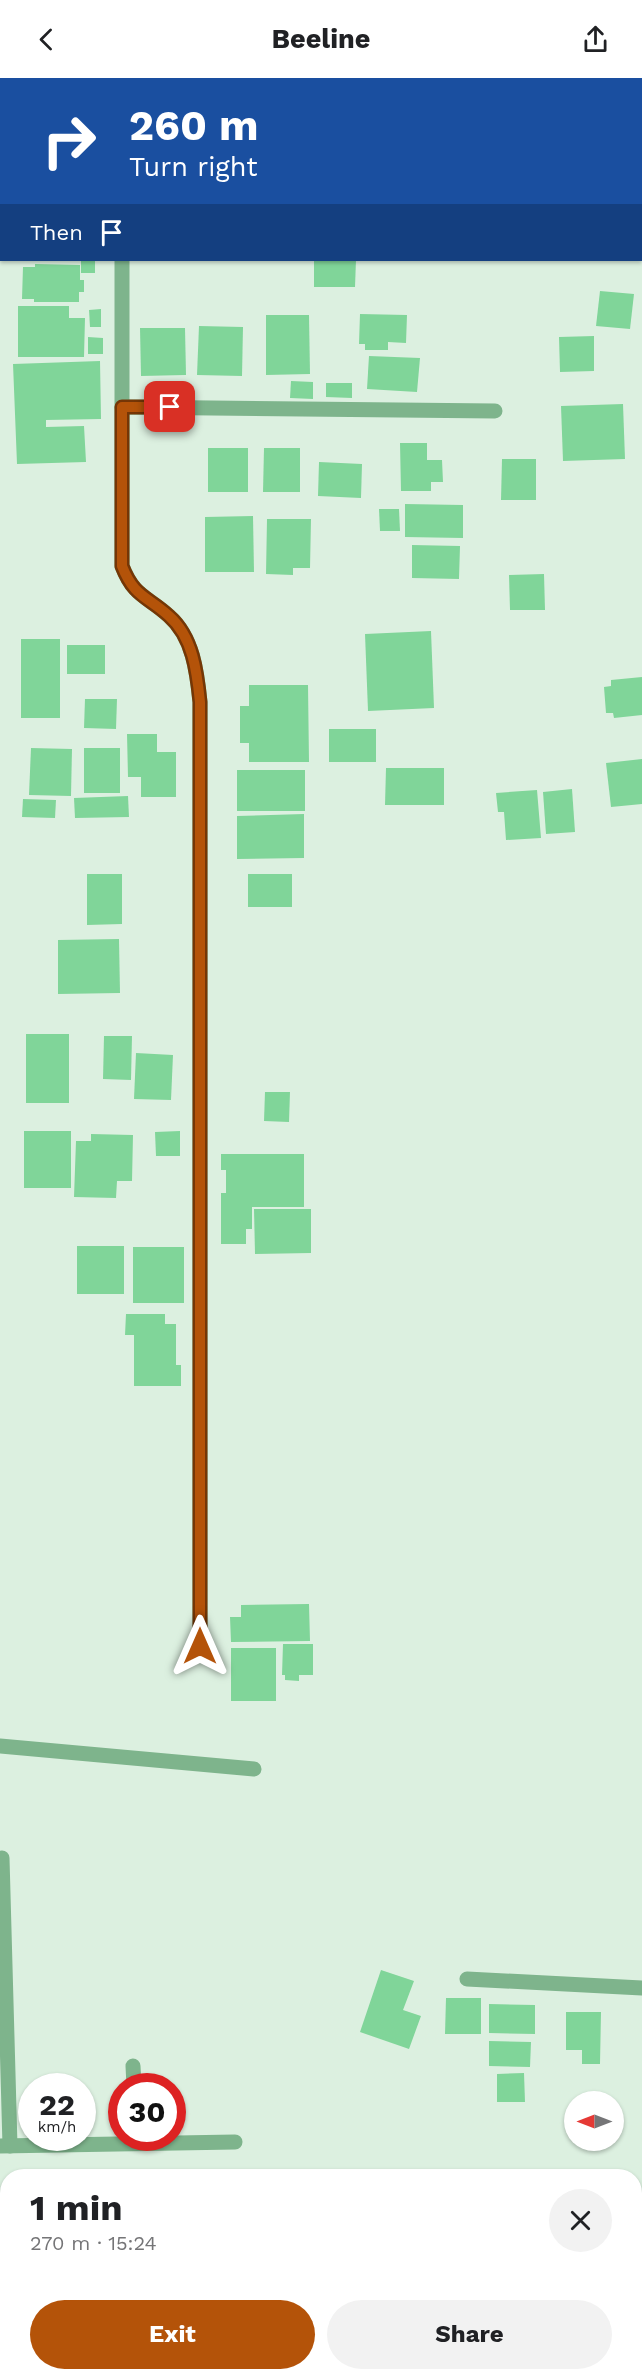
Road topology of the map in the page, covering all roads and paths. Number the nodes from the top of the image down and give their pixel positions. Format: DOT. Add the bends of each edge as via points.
graph roads {
  1 [pos="122,261"];
  2 [pos="122,407"];
  3 [pos="495,411"];
  4 [pos="200,1646"];
  5 [pos="0,1746"];
  6 [pos="254,1769"];
  7 [pos="2,1858"];
  8 [pos="467,1979"];
  9 [pos="642,1988"];
  10 [pos="133,2066"];
  11 [pos="133,2073"];
  12 [pos="108,2142"];
  13 [pos="186,2142"];
  14 [pos="235,2142"];
  15 [pos="5,2146"];
  1 -- 2 [label="street"];
  2 -- 3 [label="street"];
  2 -- 4 [label="street" via="122,566 136,592 170,616 184,636 197,667 200,702"];
  5 -- 6 [label="street"];
  7 -- 15 [label="street"];
  8 -- 9 [label="street"];
  10 -- 11 [label="street"];
  12 -- 15 [label="street"];
  13 -- 14 [label="street"];
}
